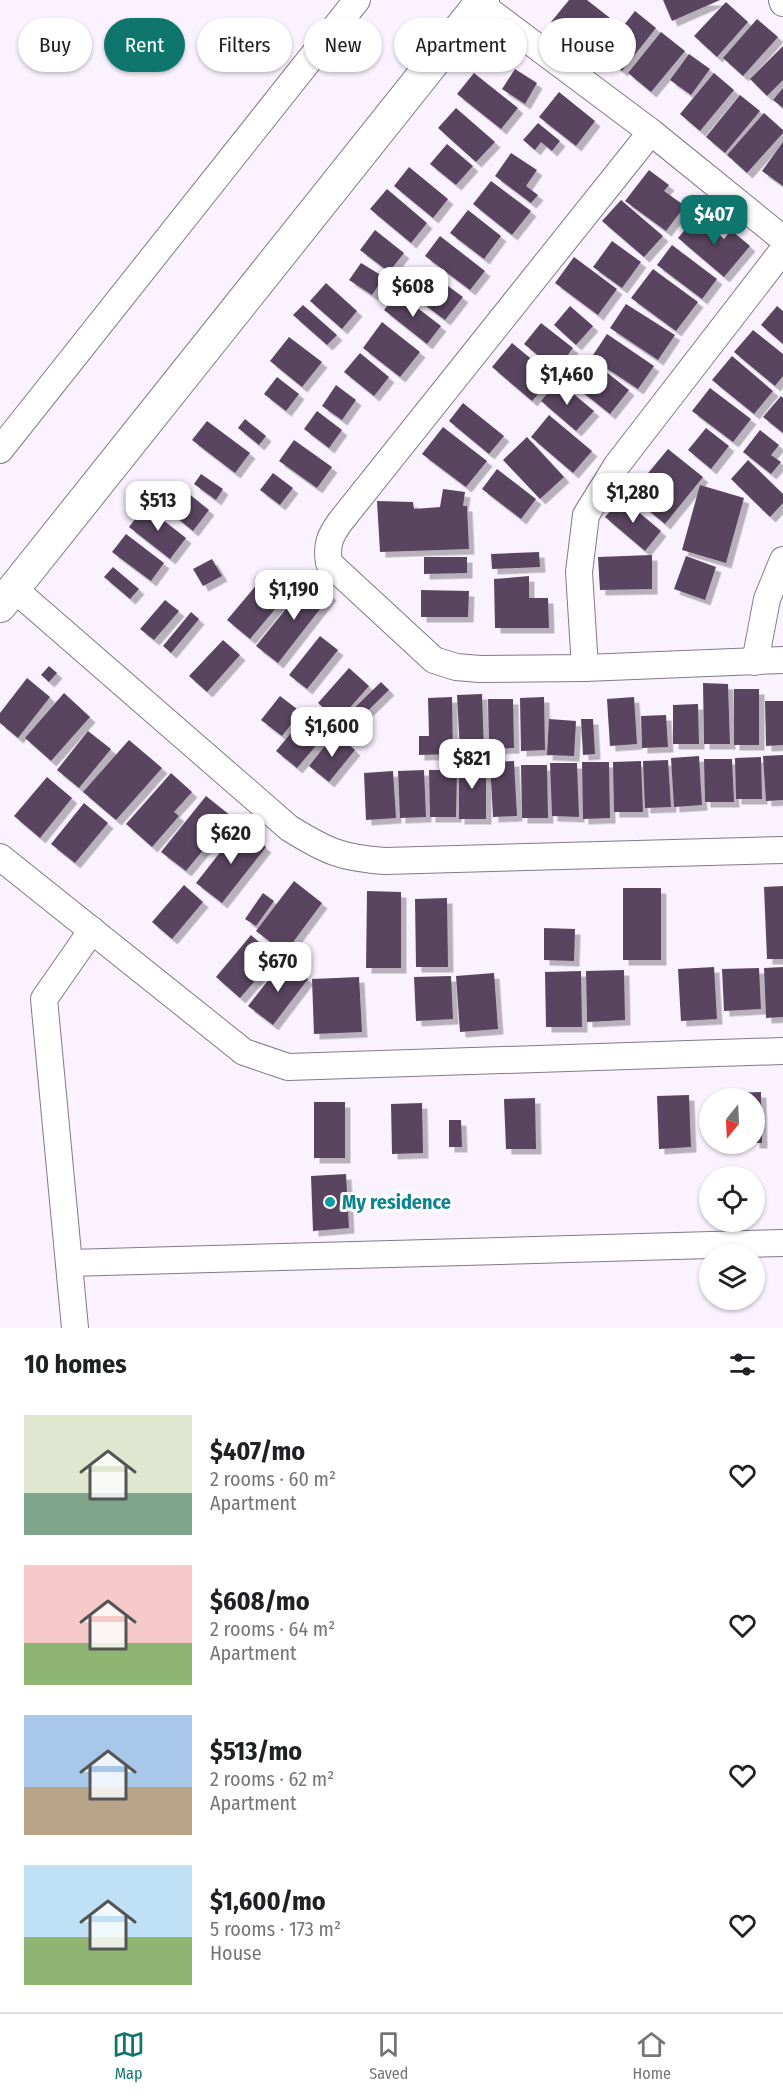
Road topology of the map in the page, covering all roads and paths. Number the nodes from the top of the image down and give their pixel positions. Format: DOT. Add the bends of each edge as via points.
graph roads {
  1 [pos="357,0"];
  2 [pos="481,2"];
  3 [pos="651,132"];
  4 [pos="783,239"];
  5 [pos="783,250"];
  6 [pos="0,450"];
  7 [pos="783,560"];
  8 [pos="7,597"];
  9 [pos="783,660"];
  10 [pos="755,662"];
  11 [pos="585,668"];
  12 [pos="783,850"];
  13 [pos="0,857"];
  14 [pos="92,930"];
  15 [pos="783,1051"];
  16 [pos="783,1243"];
  17 [pos="69,1263"];
  18 [pos="75,1328"];
  1 -- 6 [label="street"];
  2 -- 3 [label="street"];
  2 -- 8 [label="street"];
  3 -- 4 [label="street"];
  3 -- 11 [label="street" via="340,522 327,550 329,563 434,660 464,668"];
  5 -- 11 [label="street" via="617,465 586,515 579,572"];
  7 -- 10 [label="street" via="767,599"];
  8 -- 12 [label="street" via="289,828 336,854 385,861"];
  9 -- 10 [label="street"];
  10 -- 11 [label="street"];
  13 -- 14 [label="street"];
  14 -- 15 [label="street" via="244,1052 288,1067"];
  14 -- 17 [label="street" via="44,999"];
  16 -- 17 [label="street"];
  17 -- 18 [label="street"];
}
